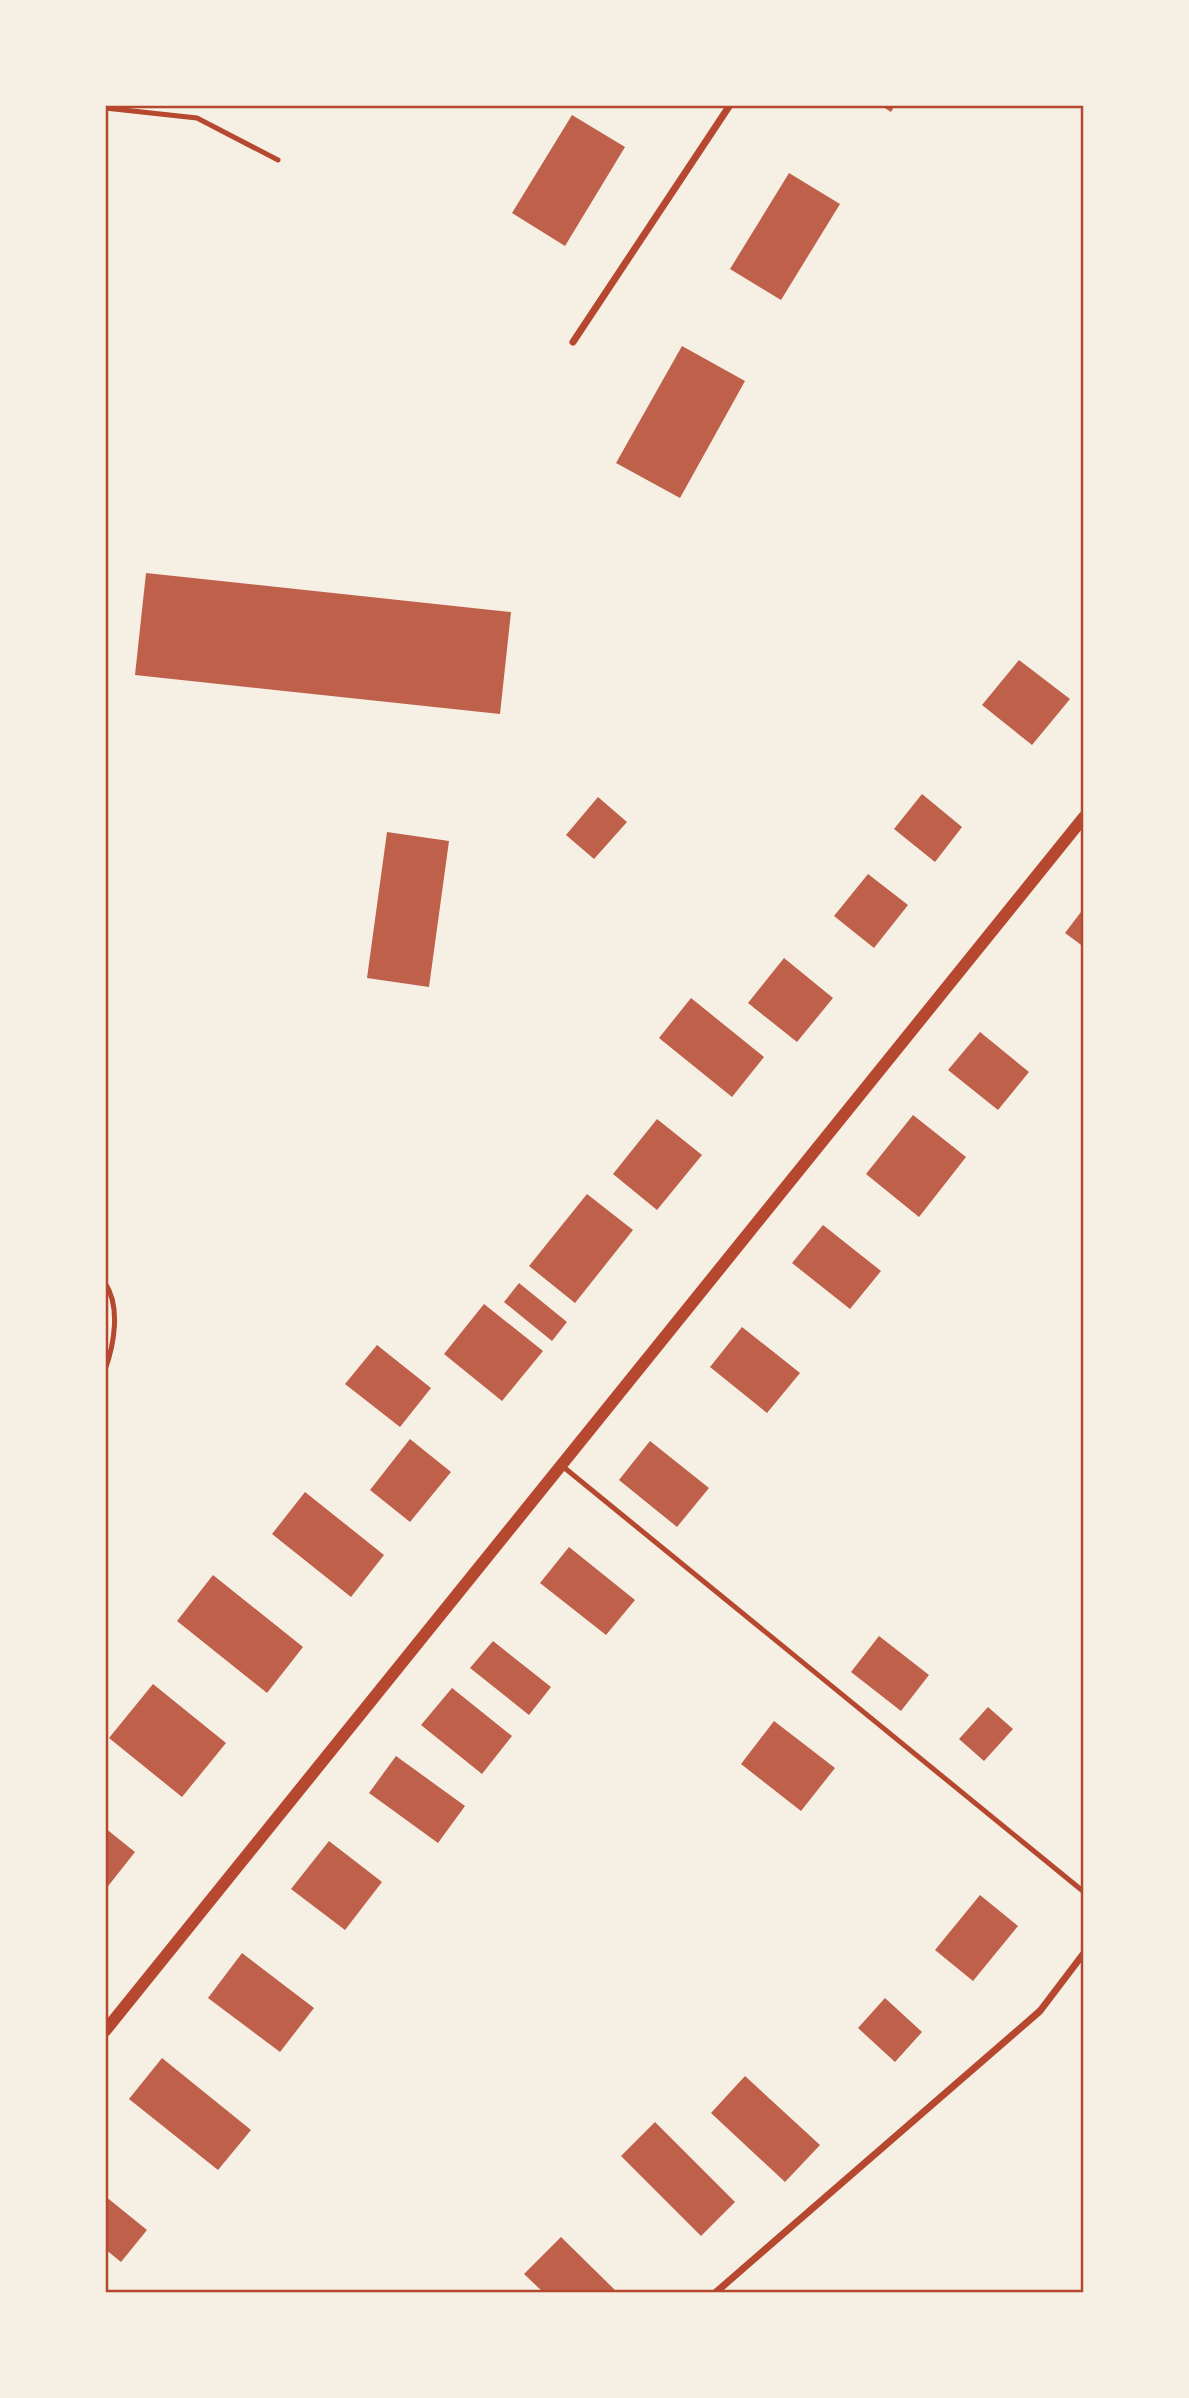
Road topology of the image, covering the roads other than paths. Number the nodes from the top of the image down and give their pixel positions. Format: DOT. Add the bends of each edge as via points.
graph roads {
  1 [pos="730,105"];
  2 [pos="105,108"];
  3 [pos="278,160"];
  4 [pos="573,342"];
  5 [pos="1084,817"];
  6 [pos="105,1283"];
  7 [pos="105,1370"];
  8 [pos="561,1465"];
  9 [pos="1084,1892"];
  10 [pos="1084,1953"];
  11 [pos="105,2031"];
  12 [pos="715,2293"];
  1 -- 4 [label="street"];
  2 -- 3 [label="lane" via="197,118"];
  5 -- 8 [label="street"];
  6 -- 7 [label="lane" via="111,1292 115,1323"];
  8 -- 9 [label="lane"];
  8 -- 11 [label="street"];
  10 -- 12 [label="street" via="1040,2011"];
}
